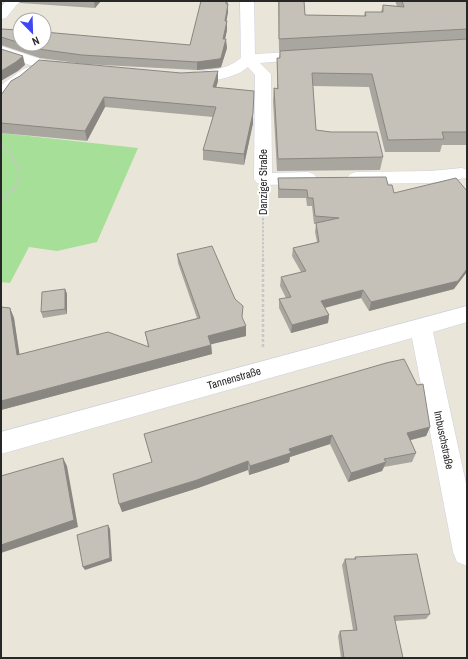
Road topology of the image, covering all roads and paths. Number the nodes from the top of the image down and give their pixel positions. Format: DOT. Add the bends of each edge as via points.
graph roads {
  1 [pos="14,1"];
  2 [pos="247,1"];
  3 [pos="1,15"];
  4 [pos="1,50"];
  5 [pos="319,54"];
  6 [pos="248,59"];
  7 [pos="38,63"];
  8 [pos="78,68"];
  9 [pos="172,76"];
  10 [pos="1,91"];
  11 [pos="1,145"];
  12 [pos="465,172"];
  13 [pos="263,179"];
  14 [pos="1,200"];
  15 [pos="467,314"];
  16 [pos="421,327"];
  17 [pos="264,369"];
  18 [pos="1,443"];
  19 [pos="466,537"];
  1 -- 3 [label="street"];
  2 -- 6 [label="street"];
  4 -- 7 [label="street"];
  5 -- 6 [label="street"];
  6 -- 9 [label="street" via="239,67 221,74 197,77"];
  6 -- 13 [label="street, Danziger Straße" via="263,74"];
  7 -- 8 [label="street"];
  7 -- 10 [label="street" via="17,82"];
  11 -- 14 [label="path" via="10,152 19,174 17,184"];
  12 -- 13 [label="street" via="431,178"];
  13 -- 17 [label="path, Danziger Straße"];
  15 -- 16 [label="street, Tannenstraße"];
  16 -- 17 [label="street, Tannenstraße"];
  16 -- 19 [label="street, Imbuschstraße"];
  17 -- 18 [label="street, Tannenstraße"];
}
